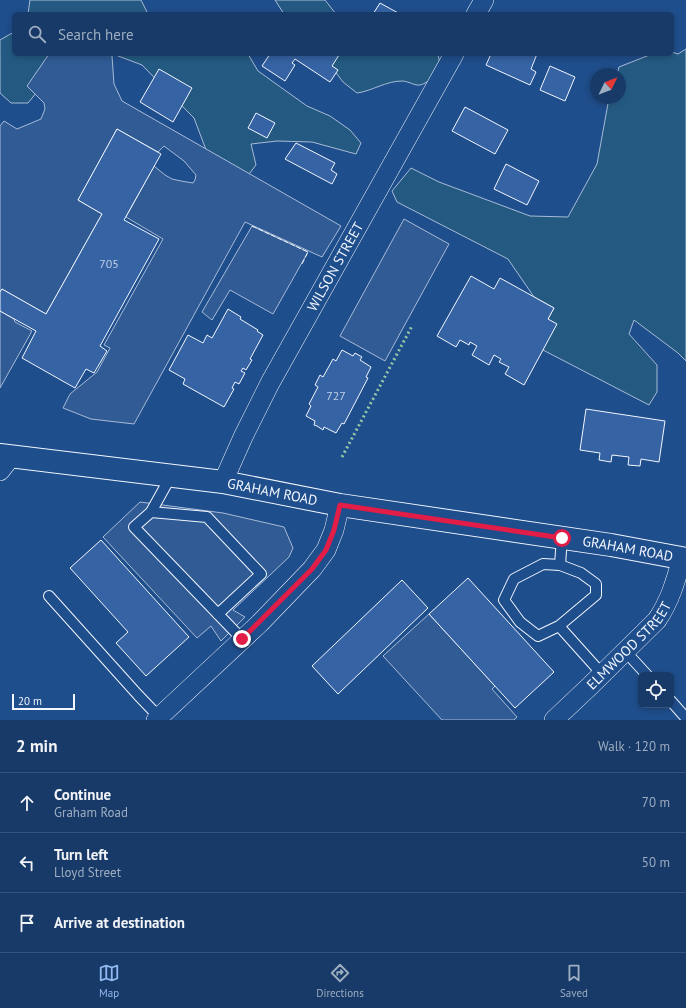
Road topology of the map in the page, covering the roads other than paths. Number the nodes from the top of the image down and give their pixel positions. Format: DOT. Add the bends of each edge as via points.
graph roads {
  1 [pos="484,0"];
  2 [pos="477,12"];
  3 [pos="453,56"];
  4 [pos="4,461"];
  5 [pos="171,476"];
  6 [pos="223,482"];
  7 [pos="340,505"];
  8 [pos="151,512"];
  9 [pos="562,538"];
  10 [pos="684,558"];
  11 [pos="560,565"];
  12 [pos="49,596"];
  13 [pos="218,614"];
  14 [pos="559,626"];
  15 [pos="242,639"];
  16 [pos="625,651"];
  17 [pos="644,672"];
  18 [pos="602,674"];
  19 [pos="674,704"];
  20 [pos="158,718"];
  21 [pos="686,718"];
  22 [pos="554,720"];
  1 -- 2 [label="street"];
  3 -- 6 [label="street, WILSON STREET" via="270,383"];
  4 -- 5 [label="main road, GRAHAM ROAD"];
  5 -- 6 [label="main road, GRAHAM ROAD"];
  5 -- 8 [label="lane"];
  6 -- 7 [label="main road, GRAHAM ROAD"];
  7 -- 9 [label="main road, GRAHAM ROAD"];
  7 -- 15 [label="street" via="326,550 312,569"];
  8 -- 13 [label="lane" via="134,526"];
  8 -- 13 [label="lane" via="207,517 261,574"];
  9 -- 10 [label="main road, GRAHAM ROAD"];
  9 -- 11 [label="lane"];
  10 -- 16 [label="street, ELMWOOD STREET" via="665,608 657,620"];
  11 -- 14 [label="lane" via="581,573 596,584 596,595"];
  11 -- 14 [label="lane" via="544,564 514,579 504,600 520,622 538,636"];
  12 -- 20 [label="lane"];
  13 -- 15 [label="lane"];
  14 -- 18 [label="lane"];
  15 -- 20 [label="street"];
  16 -- 17 [label="lane"];
  16 -- 18 [label="street, ELMWOOD STREET"];
  18 -- 22 [label="street, ELMWOOD STREET"];
  19 -- 21 [label="lane"];
}
